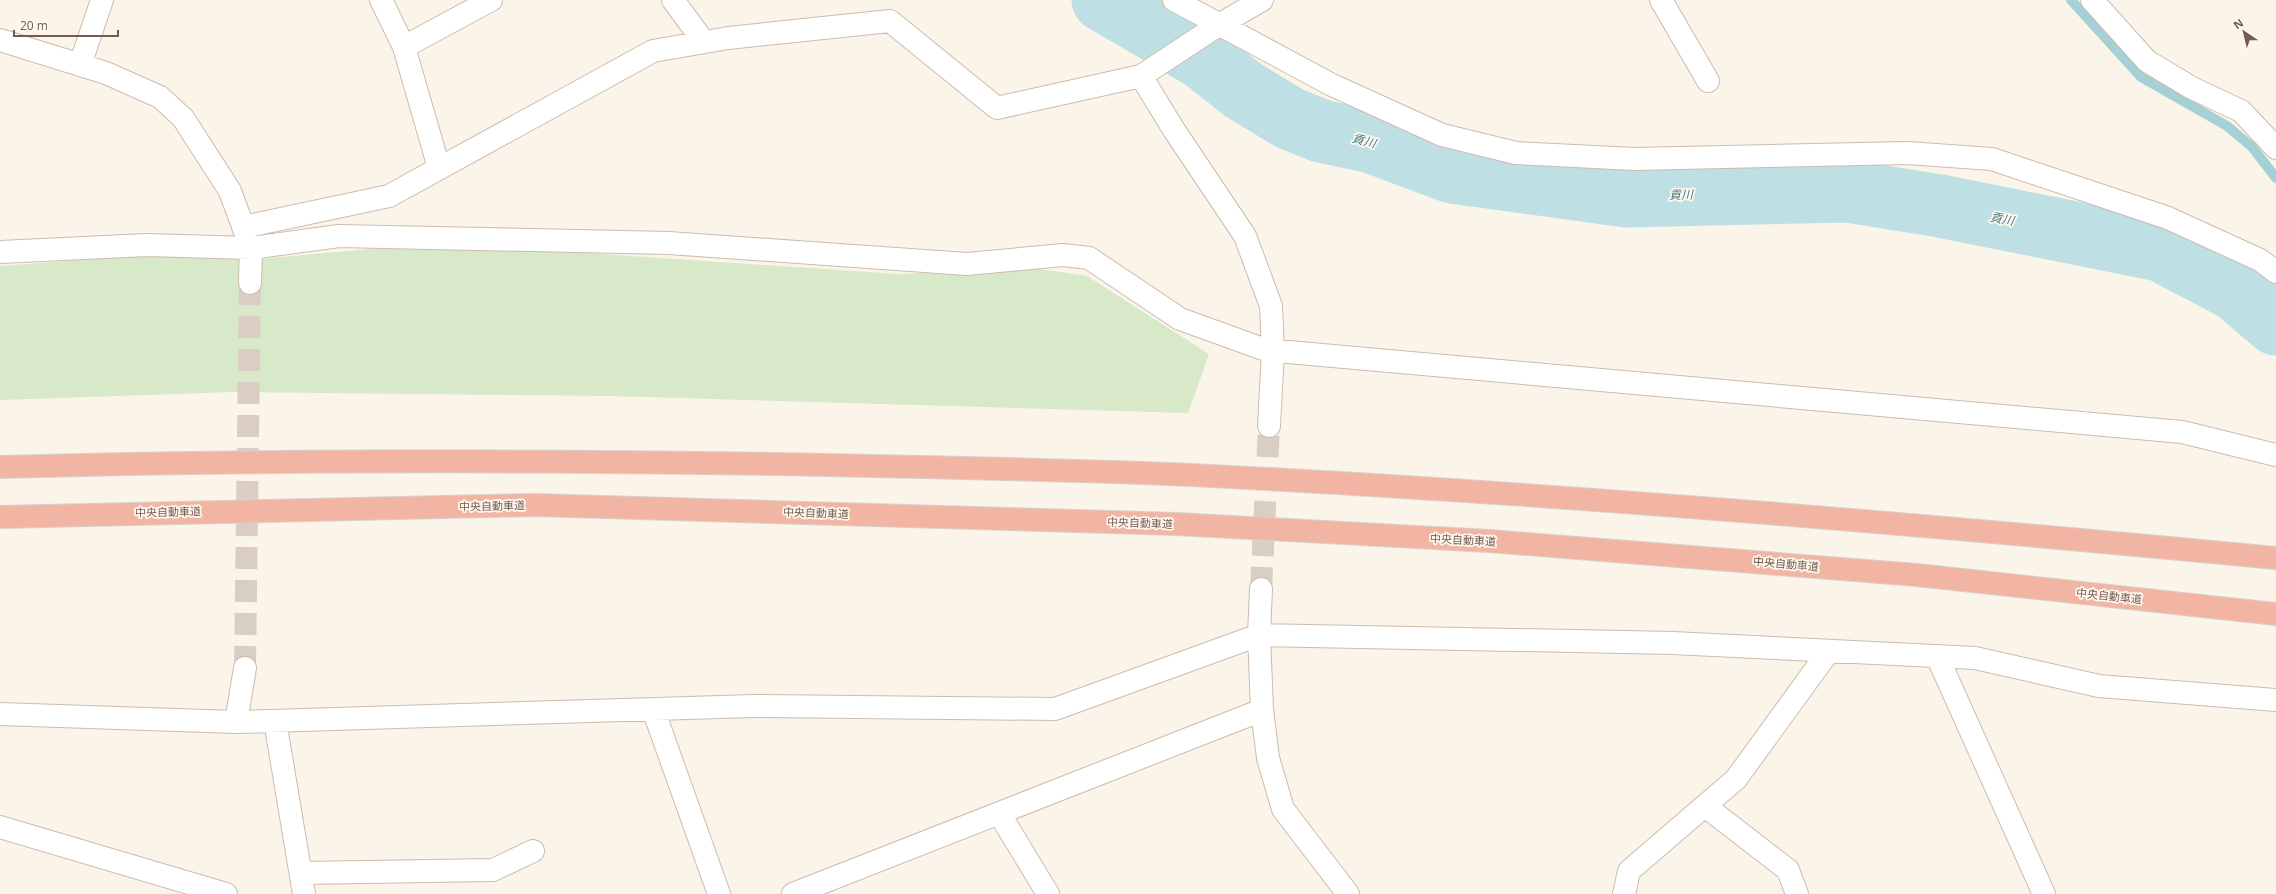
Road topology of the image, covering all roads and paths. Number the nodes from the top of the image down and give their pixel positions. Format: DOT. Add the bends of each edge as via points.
graph roads {
  1 [pos="102,0"];
  2 [pos="381,0"];
  3 [pos="491,0"];
  4 [pos="673,0"];
  5 [pos="1174,0"];
  6 [pos="1262,0"];
  7 [pos="1661,0"];
  8 [pos="2092,0"];
  9 [pos="1218,25"];
  10 [pos="0,40"];
  11 [pos="704,42"];
  12 [pos="404,48"];
  13 [pos="80,65"];
  14 [pos="1141,76"];
  15 [pos="1708,81"];
  16 [pos="2276,148"];
  17 [pos="439,168"];
  18 [pos="243,227"];
  19 [pos="251,248"];
  20 [pos="0,252"];
  21 [pos="2276,272"];
  22 [pos="250,283"];
  23 [pos="1273,351"];
  24 [pos="1269,426"];
  25 [pos="2276,455"];
  26 [pos="0,467"];
  27 [pos="0,517"];
  28 [pos="2276,558"];
  29 [pos="1261,588"];
  30 [pos="2276,614"];
  31 [pos="1259,635"];
  32 [pos="1829,650"];
  33 [pos="1937,656"];
  34 [pos="245,668"];
  35 [pos="2276,700"];
  36 [pos="653,709"];
  37 [pos="1262,710"];
  38 [pos="0,714"];
  39 [pos="275,721"];
  40 [pos="236,722"];
  41 [pos="1705,806"];
  42 [pos="999,813"];
  43 [pos="0,827"];
  44 [pos="532,851"];
  45 [pos="303,884"];
  46 [pos="226,894"];
  47 [pos="719,894"];
  48 [pos="793,894"];
  49 [pos="1048,894"];
  50 [pos="1348,894"];
  51 [pos="1624,894"];
  52 [pos="1797,894"];
  53 [pos="2044,894"];
  1 -- 13 [label="street"];
  2 -- 12 [label="street"];
  3 -- 12 [label="street"];
  4 -- 11 [label="street"];
  5 -- 9 [label="street"];
  6 -- 9 [label="street"];
  7 -- 15 [label="street"];
  8 -- 16 [label="street" via="2147,61 2192,88 2241,111"];
  9 -- 14 [label="street"];
  9 -- 21 [label="street" via="1332,85 1442,134 1516,153 1636,159 1907,153 1992,159 2168,218 2260,260"];
  10 -- 13 [label="street"];
  11 -- 14 [label="street" via="890,21 997,108"];
  11 -- 17 [label="street" via="653,51"];
  12 -- 17 [label="street"];
  13 -- 18 [label="street" via="160,96 184,118 230,191"];
  14 -- 23 [label="street" via="1245,236 1271,306"];
  17 -- 18 [label="street" via="389,196"];
  18 -- 19 [label="street"];
  19 -- 20 [label="street" via="147,245"];
  19 -- 22 [label="street"];
  19 -- 23 [label="street" via="338,236 669,243 968,264 1063,256 1089,258 1180,320"];
  23 -- 24 [label="street"];
  23 -- 25 [label="street" via="2182,432"];
  26 -- 28 [label="highway" via="540,460 1184,475 1556,497 1918,525"];
  27 -- 30 [label="highway, 中央自動車道" via="536,505 1177,524 1489,541 1901,574"];
  29 -- 31 [label="street"];
  31 -- 32 [label="street" via="1673,643"];
  31 -- 36 [label="street" via="1055,709 753,706"];
  31 -- 37 [label="street"];
  32 -- 33 [label="street"];
  32 -- 41 [label="street" via="1736,779"];
  33 -- 35 [label="street" via="1975,658 2099,686"];
  33 -- 53 [label="street"];
  34 -- 40 [label="street"];
  36 -- 39 [label="street"];
  36 -- 47 [label="street"];
  37 -- 42 [label="street"];
  37 -- 50 [label="street" via="1268,758 1283,809"];
  38 -- 40 [label="street"];
  39 -- 40 [label="street"];
  39 -- 45 [label="street"];
  41 -- 51 [label="street" via="1629,871"];
  41 -- 52 [label="street" via="1788,870"];
  42 -- 48 [label="street"];
  42 -- 49 [label="street"];
  43 -- 46 [label="street"];
  44 -- 45 [label="street" via="493,870"];
}
